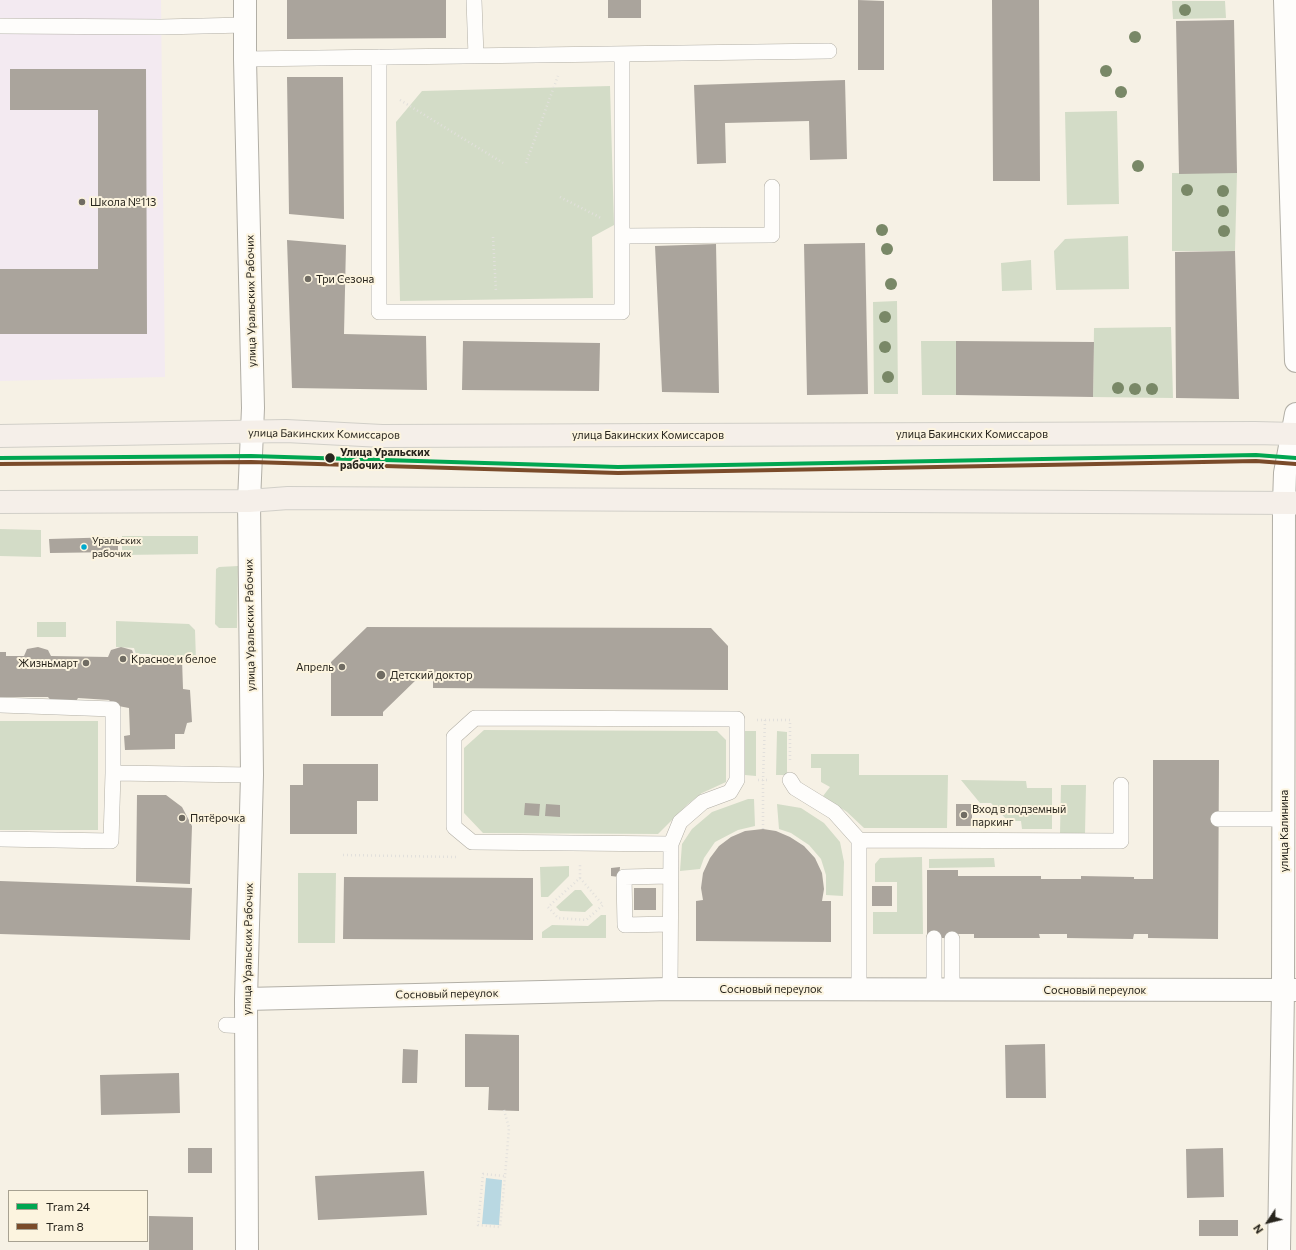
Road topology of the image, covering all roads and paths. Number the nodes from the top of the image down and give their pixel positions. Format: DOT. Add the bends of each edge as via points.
graph roads {
  1 [pos="245,0"];
  2 [pos="474,0"];
  3 [pos="1285,0"];
  4 [pos="245,25"];
  5 [pos="0,26"];
  6 [pos="829,51"];
  7 [pos="622,54"];
  8 [pos="567,55"];
  9 [pos="476,56"];
  10 [pos="379,57"];
  11 [pos="245,59"];
  12 [pos="379,87"];
  13 [pos="503,163"];
  14 [pos="526,163"];
  15 [pos="772,187"];
  16 [pos="560,197"];
  17 [pos="622,233"];
  18 [pos="493,237"];
  19 [pos="497,312"];
  20 [pos="1296,361"];
  21 [pos="1294,427"];
  22 [pos="252,432"];
  23 [pos="0,436"];
  24 [pos="249,501"];
  25 [pos="0,502"];
  26 [pos="1290,503"];
  27 [pos="1290,595"];
  28 [pos="0,705"];
  29 [pos="737,720"];
  30 [pos="765,720"];
  31 [pos="113,773"];
  32 [pos="252,775"];
  33 [pos="737,780"];
  34 [pos="763,780"];
  35 [pos="790,780"];
  36 [pos="1121,785"];
  37 [pos="1218,819"];
  38 [pos="1284,819"];
  39 [pos="764,829"];
  40 [pos="0,839"];
  41 [pos="859,840"];
  42 [pos="670,844"];
  43 [pos="581,858"];
  44 [pos="670,876"];
  45 [pos="580,878"];
  46 [pos="670,924"];
  47 [pos="934,938"];
  48 [pos="952,938"];
  49 [pos="670,989"];
  50 [pos="859,990"];
  51 [pos="943,990"];
  52 [pos="1290,990"];
  53 [pos="246,999"];
  54 [pos="504,1110"];
  55 [pos="505,1176"];
  56 [pos="247,1250"];
  57 [pos="1279,1250"];
  1 -- 4 [label="street, улица Уральских Рабочих"];
  2 -- 9 [label="lane"];
  3 -- 20 [label="street"];
  4 -- 5 [label="lane"];
  4 -- 11 [label="street, улица Уральских Рабочих"];
  6 -- 7 [label="lane"];
  7 -- 8 [label="lane"];
  7 -- 17 [label="lane"];
  8 -- 9 [label="lane"];
  8 -- 14 [label="path"];
  9 -- 10 [label="lane"];
  10 -- 11 [label="lane"];
  10 -- 12 [label="lane"];
  11 -- 22 [label="street, улица Уральских Рабочих"];
  12 -- 13 [label="path"];
  12 -- 19 [label="lane" via="379,312"];
  15 -- 17 [label="lane" via="772,235"];
  16 -- 17 [label="path"];
  17 -- 19 [label="lane" via="622,312"];
  18 -- 19 [label="path"];
  21 -- 22 [label="main road, улица Бакинских Комиссаров" via="1239,433 382,436"];
  21 -- 26 [label="street, улица Калинина" via="1285,473"];
  22 -- 23 [label="main road, улица Бакинских Комиссаров"];
  22 -- 24 [label="street, улица Уральских Рабочих"];
  24 -- 25 [label="main road"];
  24 -- 26 [label="main road" via="288,498"];
  24 -- 32 [label="street, улица Уральских Рабочих"];
  26 -- 27 [label="street, улица Калинина"];
  27 -- 38 [label="street, улица Калинина"];
  28 -- 31 [label="lane" via="113,709"];
  29 -- 30 [label="path"];
  29 -- 33 [label="lane"];
  29 -- 42 [label="lane" via="475,718 454,737 454,827 472,842"];
  30 -- 34 [label="path"];
  30 -- 35 [label="path" via="790,720"];
  31 -- 32 [label="lane"];
  31 -- 40 [label="lane" via="111,841"];
  32 -- 53 [label="street, улица Уральских Рабочих"];
  33 -- 34 [label="path"];
  33 -- 42 [label="lane" via="730,792 703,802 680,822"];
  34 -- 35 [label="path"];
  34 -- 39 [label="path"];
  35 -- 41 [label="lane" via="795,788 834,812"];
  36 -- 41 [label="lane" via="1121,841"];
  37 -- 38 [label="lane"];
  38 -- 52 [label="street, улица Калинина"];
  41 -- 50 [label="lane"];
  42 -- 44 [label="lane"];
  43 -- 45 [label="path"];
  44 -- 46 [label="lane"];
  44 -- 46 [label="lane" via="624,877 625,925"];
  45 -- 45 [label="path" via="548,907 558,918 586,920 603,905"];
  46 -- 49 [label="lane"];
  47 -- 51 [label="lane"];
  48 -- 51 [label="lane"];
  49 -- 50 [label="street, Сосновый переулок"];
  49 -- 53 [label="street, Сосновый переулок"];
  50 -- 51 [label="street, Сосновый переулок"];
  51 -- 52 [label="street, Сосновый переулок"];
  52 -- 57 [label="street, улица Калинина"];
  53 -- 56 [label="street, улица Уральских Рабочих" via="236,1026"];
  54 -- 55 [label="path" via="509,1128"];
  55 -- 55 [label="path" via="500,1227 478,1225 483,1174"];
}
